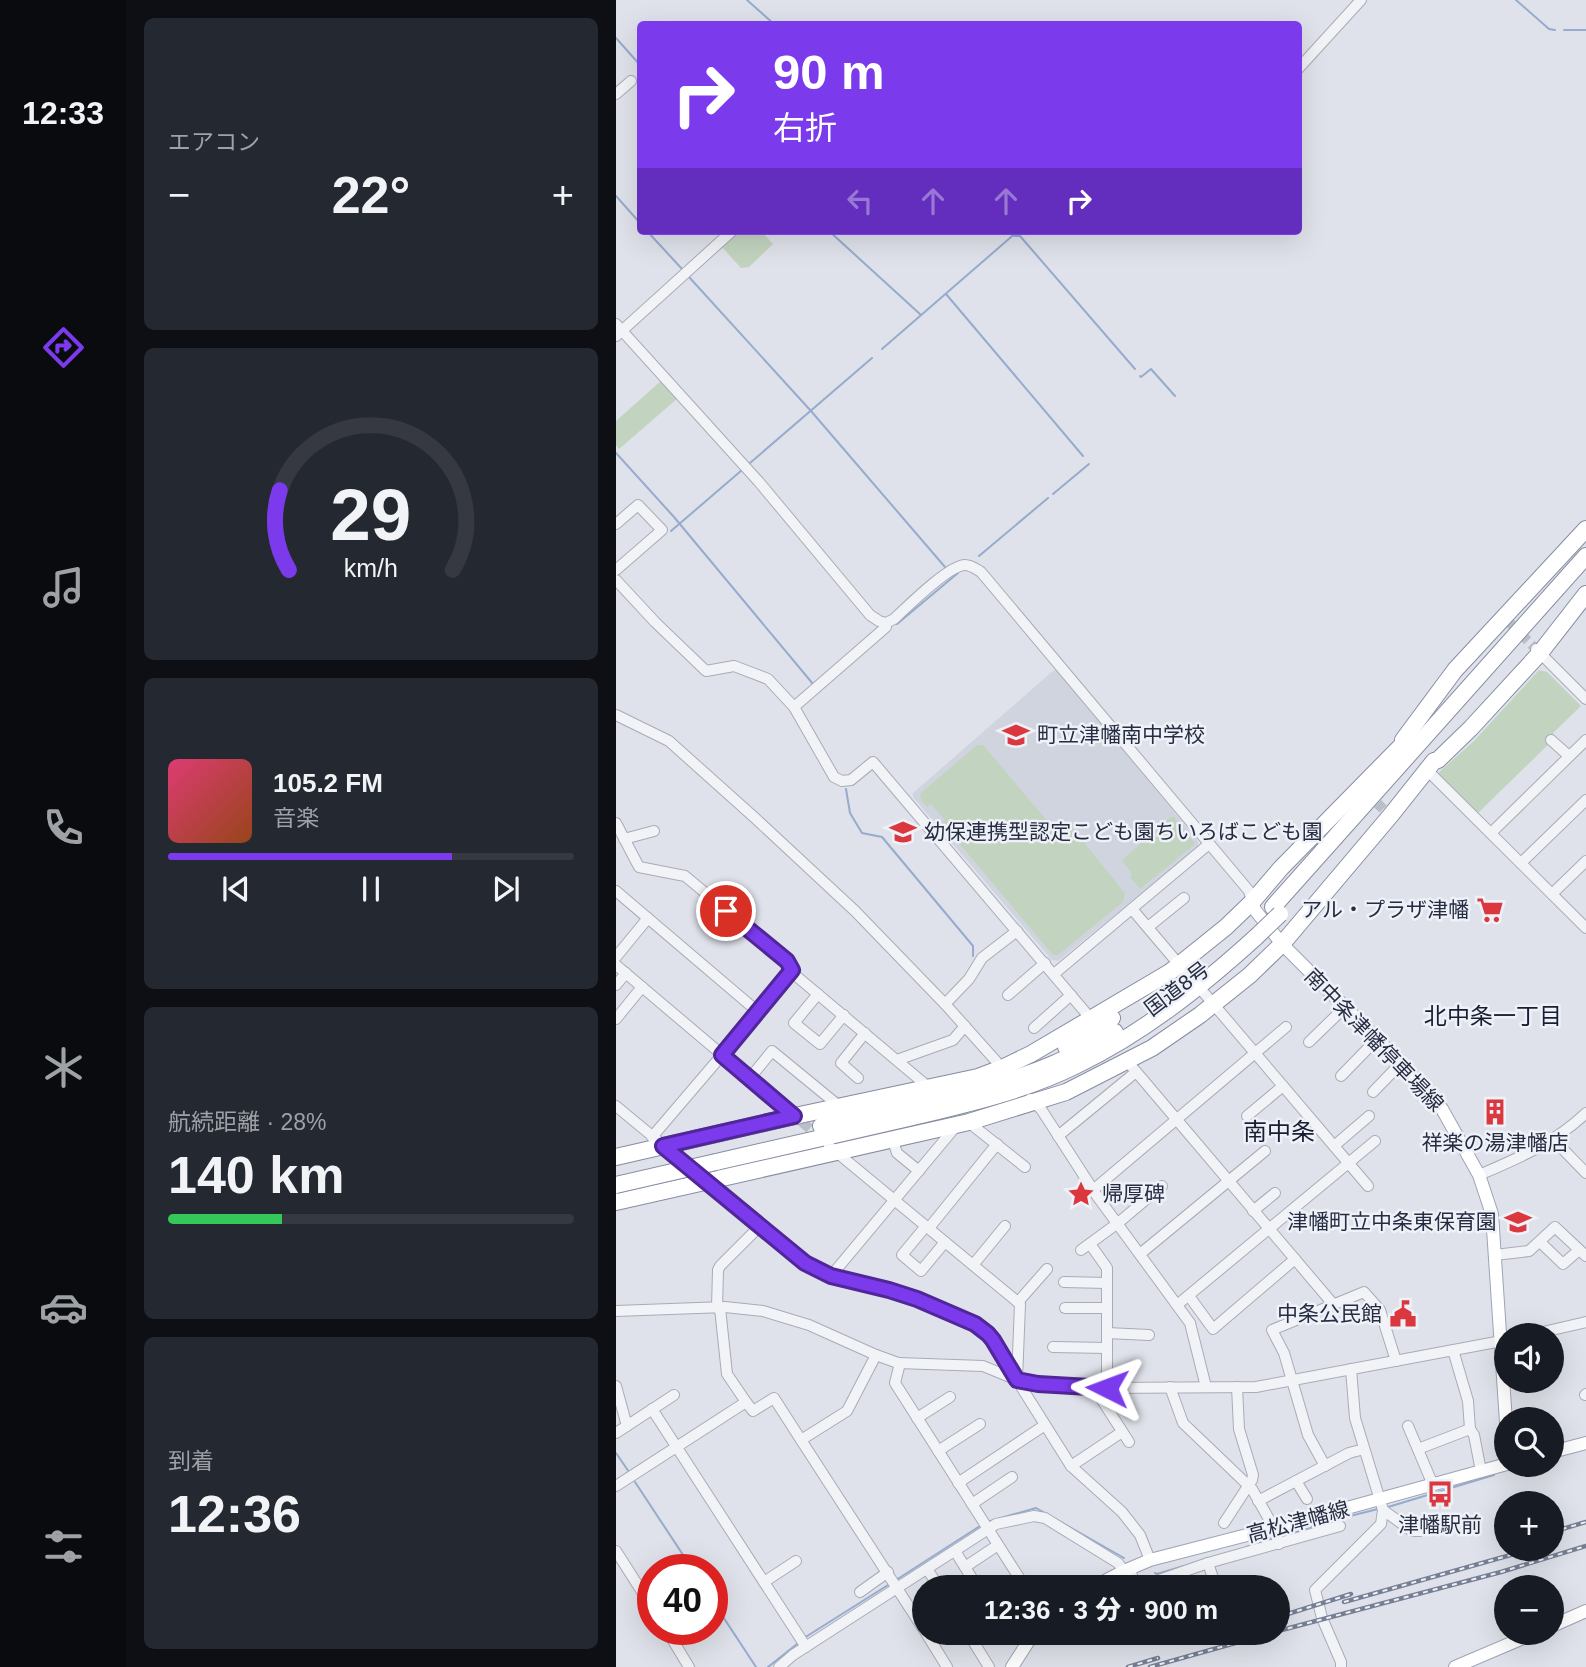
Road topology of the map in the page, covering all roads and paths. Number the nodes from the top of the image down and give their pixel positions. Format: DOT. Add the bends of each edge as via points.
graph roads {
  1 [pos="1361,0"];
  2 [pos="1302,65"];
  3 [pos="631,81"];
  4 [pos="616,94"];
  5 [pos="727,235"];
  6 [pos="618,331"];
  7 [pos="616,524"];
  8 [pos="1584,542"];
  9 [pos="616,570"];
  10 [pos="1586,572"];
  11 [pos="616,580"];
  12 [pos="1586,580"];
  13 [pos="1586,594"];
  14 [pos="886,623"];
  15 [pos="1538,651"];
  16 [pos="1584,693"];
  17 [pos="794,707"];
  18 [pos="616,715"];
  19 [pos="1551,740"];
  20 [pos="1586,740"];
  21 [pos="1403,744"];
  22 [pos="1569,756"];
  23 [pos="1430,765"];
  24 [pos="1586,800"];
  25 [pos="616,823"];
  26 [pos="654,831"];
  27 [pos="1491,834"];
  28 [pos="624,839"];
  29 [pos="1209,844"];
  30 [pos="1586,861"];
  31 [pos="1521,863"];
  32 [pos="616,891"];
  33 [pos="1552,894"];
  34 [pos="1184,898"];
  35 [pos="1252,902"];
  36 [pos="1132,909"];
  37 [pos="1276,910"];
  38 [pos="648,918"];
  39 [pos="1585,925"];
  40 [pos="1148,927"];
  41 [pos="1017,931"];
  42 [pos="1253,933"];
  43 [pos="1282,944"];
  44 [pos="616,957"];
  45 [pos="1045,963"];
  46 [pos="616,965"];
  47 [pos="792,970"];
  48 [pos="1179,970"];
  49 [pos="626,973"];
  50 [pos="1054,974"];
  51 [pos="616,985"];
  52 [pos="642,987"];
  53 [pos="818,994"];
  54 [pos="1008,995"];
  55 [pos="1071,995"];
  56 [pos="1208,1002"];
  57 [pos="945,1004"];
  58 [pos="1345,1007"];
  59 [pos="757,1011"];
  60 [pos="844,1015"];
  61 [pos="616,1019"];
  62 [pos="1091,1019"];
  63 [pos="965,1026"];
  64 [pos="1286,1027"];
  65 [pos="1034,1028"];
  66 [pos="865,1032"];
  67 [pos="1377,1039"];
  68 [pos="1309,1042"];
  69 [pos="1256,1054"];
  70 [pos="722,1055"];
  71 [pos="897,1060"];
  72 [pos="1401,1063"];
  73 [pos="1132,1067"];
  74 [pos="1003,1070"];
  75 [pos="1341,1076"];
  76 [pos="750,1078"];
  77 [pos="858,1078"];
  78 [pos="1283,1086"];
  79 [pos="937,1092"];
  80 [pos="1373,1092"];
  81 [pos="1031,1100"];
  82 [pos="616,1106"];
  83 [pos="839,1107"];
  84 [pos="1586,1113"];
  85 [pos="1247,1116"];
  86 [pos="1369,1116"];
  87 [pos="798,1119"];
  88 [pos="1177,1120"];
  89 [pos="963,1121"];
  90 [pos="876,1126"];
  91 [pos="1058,1136"];
  92 [pos="892,1138"];
  93 [pos="1553,1139"];
  94 [pos="657,1141"];
  95 [pos="1374,1141"];
  96 [pos="997,1144"];
  97 [pos="1334,1146"];
  98 [pos="833,1149"];
  99 [pos="1265,1151"];
  100 [pos="616,1157"];
  101 [pos="713,1157"];
  102 [pos="1348,1163"];
  103 [pos="1025,1167"];
  104 [pos="919,1171"];
  105 [pos="1586,1173"];
  106 [pos="616,1174"];
  107 [pos="1479,1175"];
  108 [pos="705,1181"];
  109 [pos="1229,1182"];
  110 [pos="616,1185"];
  111 [pos="1162,1186"];
  112 [pos="1368,1186"];
  113 [pos="1093,1190"];
  114 [pos="1275,1193"];
  115 [pos="895,1200"];
  116 [pos="616,1202"];
  117 [pos="1253,1210"];
  118 [pos="1118,1223"];
  119 [pos="760,1226"];
  120 [pos="1005,1226"];
  121 [pos="927,1227"];
  122 [pos="1269,1229"];
  123 [pos="1540,1241"];
  124 [pos="945,1242"];
  125 [pos="1583,1253"];
  126 [pos="1140,1254"];
  127 [pos="1495,1255"];
  128 [pos="1295,1259"];
  129 [pos="973,1265"];
  130 [pos="1047,1269"];
  131 [pos="831,1276"];
  132 [pos="1064,1282"];
  133 [pos="1107,1283"];
  134 [pos="1189,1296"];
  135 [pos="1018,1302"];
  136 [pos="1333,1304"];
  137 [pos="1177,1305"];
  138 [pos="718,1308"];
  139 [pos="1065,1308"];
  140 [pos="1107,1308"];
  141 [pos="616,1311"];
  142 [pos="1586,1322"];
  143 [pos="1502,1323"];
  144 [pos="1564,1327"];
  145 [pos="1107,1333"];
  146 [pos="1149,1335"];
  147 [pos="1494,1343"];
  148 [pos="1053,1347"];
  149 [pos="1107,1348"];
  150 [pos="1453,1350"];
  151 [pos="876,1355"];
  152 [pos="1396,1361"];
  153 [pos="900,1363"];
  154 [pos="1351,1369"];
  155 [pos="1017,1380"];
  156 [pos="1293,1380"];
  157 [pos="616,1386"];
  158 [pos="1170,1387"];
  159 [pos="1206,1387"];
  160 [pos="1237,1387"];
  161 [pos="1107,1388"];
  162 [pos="674,1395"];
  163 [pos="950,1396"];
  164 [pos="746,1402"];
  165 [pos="652,1409"];
  166 [pos="917,1418"];
  167 [pos="980,1424"];
  168 [pos="1045,1425"];
  169 [pos="627,1426"];
  170 [pos="1408,1426"];
  171 [pos="1470,1429"];
  172 [pos="616,1433"];
  173 [pos="801,1440"];
  174 [pos="1586,1443"];
  175 [pos="677,1447"];
  176 [pos="1364,1449"];
  177 [pos="1418,1449"];
  178 [pos="1564,1449"];
  179 [pos="938,1451"];
  180 [pos="1071,1466"];
  181 [pos="1325,1466"];
  182 [pos="1494,1468"];
  183 [pos="1481,1471"];
  184 [pos="1012,1478"];
  185 [pos="1296,1481"];
  186 [pos="958,1483"];
  187 [pos="1433,1485"];
  188 [pos="616,1486"];
  189 [pos="1248,1486"];
  190 [pos="1307,1499"];
  191 [pos="1258,1502"];
  192 [pos="972,1504"];
  193 [pos="1381,1505"];
  194 [pos="1224,1523"];
  195 [pos="1440,1523"];
  196 [pos="985,1525"];
  197 [pos="1340,1526"];
  198 [pos="1277,1537"];
  199 [pos="998,1545"];
  200 [pos="616,1551"];
  201 [pos="955,1551"];
  202 [pos="1150,1560"];
  203 [pos="796,1561"];
  204 [pos="1208,1563"];
  205 [pos="965,1567"];
  206 [pos="927,1569"];
  207 [pos="1127,1569"];
  208 [pos="931,1575"];
  209 [pos="970,1575"];
  210 [pos="1017,1575"];
  211 [pos="1116,1575"];
  212 [pos="1130,1575"];
  213 [pos="1173,1575"];
  214 [pos="1212,1575"];
  215 [pos="893,1581"];
  216 [pos="764,1582"];
  217 [pos="637,1584"];
  218 [pos="860,1592"];
  219 [pos="912,1611"];
  220 [pos="1586,1611"];
  221 [pos="1564,1621"];
  222 [pos="803,1643"];
  223 [pos="676,1645"];
  224 [pos="934,1645"];
  225 [pos="975,1645"];
  226 [pos="1026,1645"];
  227 [pos="1507,1645"];
  228 [pos="689,1667"];
  229 [pos="779,1667"];
  230 [pos="947,1667"];
  231 [pos="989,1667"];
  232 [pos="1012,1667"];
  233 [pos="1341,1667"];
  234 [pos="1455,1667"];
  1 -- 2 [label="street"];
  3 -- 4 [label="street"];
  5 -- 6 [label="street"];
  6 -- 14 [label="street" via="759,482 870,615"];
  7 -- 9 [label="street" via="638,505 662,530"];
  8 -- 21 [label="highway" via="1560,577"];
  8 -- 21 [label="highway" via="1455,670"];
  8 -- 37 [label="highway, 国道8号"];
  10 -- 37 [label="highway, 国道8号" via="1346,842"];
  11 -- 17 [label="street" via="706,671 734,666 768,679"];
  12 -- 23 [label="highway"];
  13 -- 15 [label="highway"];
  14 -- 17 [label="street"];
  14 -- 29 [label="street" via="959,566 981,572"];
  15 -- 16 [label="street"];
  15 -- 23 [label="highway" via="1471,729"];
  17 -- 41 [label="street" via="834,777 851,780 873,762"];
  18 -- 57 [label="street" via="669,741 847,904"];
  19 -- 22 [label="street"];
  20 -- 22 [label="street"];
  21 -- 35 [label="highway"];
  22 -- 27 [label="street"];
  23 -- 27 [label="street"];
  23 -- 43 [label="highway"];
  24 -- 31 [label="street"];
  25 -- 28 [label="street"];
  26 -- 28 [label="street"];
  27 -- 31 [label="street"];
  28 -- 47 [label="street" via="639,867 685,877 787,961"];
  29 -- 35 [label="street" via="1249,891"];
  29 -- 36 [label="street"];
  30 -- 33 [label="street"];
  31 -- 33 [label="street"];
  32 -- 38 [label="street"];
  33 -- 39 [label="street"];
  34 -- 40 [label="street"];
  35 -- 43 [label="main road, 南中条津幡停車場線"];
  35 -- 48 [label="highway"];
  36 -- 40 [label="street"];
  36 -- 50 [label="street"];
  37 -- 42 [label="highway, 国道8号, bridge"];
  38 -- 44 [label="street"];
  38 -- 59 [label="street"];
  40 -- 48 [label="street"];
  41 -- 45 [label="street"];
  41 -- 57 [label="street" via="982,958 970,979"];
  42 -- 79 [label="highway, 国道8号" via="1129,1024 1054,1064 1009,1080"];
  42 -- 90 [label="highway, 国道8号" via="1226,965 1168,1010 1074,1067 1003,1094"];
  43 -- 56 [label="highway" via="1250,975"];
  43 -- 58 [label="main road, 南中条津幡停車場線"];
  45 -- 50 [label="street"];
  45 -- 54 [label="street"];
  46 -- 49 [label="street"];
  47 -- 53 [label="street"];
  47 -- 59 [label="street"];
  48 -- 62 [label="highway"];
  48 -- 79 [label="highway" via="1081,1039 1024,1068"];
  49 -- 51 [label="street"];
  49 -- 52 [label="street"];
  50 -- 55 [label="street"];
  52 -- 61 [label="street"];
  52 -- 70 [label="street"];
  53 -- 60 [label="street"];
  53 -- 60 [label="street" via="794,1023 820,1044"];
  55 -- 62 [label="street"];
  55 -- 65 [label="street"];
  56 -- 69 [label="street"];
  56 -- 73 [label="highway" via="1200,1015"];
  56 -- 90 [label="highway" via="1061,1083 973,1108 886,1128"];
  57 -- 63 [label="street"];
  58 -- 67 [label="main road, 南中条津幡停車場線"];
  58 -- 68 [label="street"];
  59 -- 70 [label="street"];
  60 -- 66 [label="street"];
  62 -- 74 [label="highway"];
  63 -- 71 [label="street" via="954,1040"];
  63 -- 74 [label="street"];
  64 -- 69 [label="street"];
  66 -- 71 [label="street"];
  66 -- 77 [label="street" via="841,1063"];
  67 -- 72 [label="main road, 南中条津幡停車場線"];
  67 -- 75 [label="street"];
  69 -- 78 [label="street"];
  69 -- 88 [label="street"];
  70 -- 76 [label="street"];
  70 -- 94 [label="street"];
  71 -- 79 [label="street"];
  72 -- 80 [label="street"];
  72 -- 107 [label="main road, 南中条津幡停車場線" via="1442,1109"];
  73 -- 81 [label="highway"];
  73 -- 88 [label="street"];
  73 -- 91 [label="street"];
  74 -- 79 [label="highway"];
  76 -- 83 [label="street" via="772,1051"];
  76 -- 87 [label="street"];
  78 -- 85 [label="street"];
  78 -- 97 [label="street"];
  79 -- 83 [label="highway"];
  79 -- 101 [label="highway, 国道8号"];
  81 -- 89 [label="highway"];
  81 -- 91 [label="street"];
  82 -- 94 [label="street"];
  83 -- 87 [label="highway"];
  84 -- 93 [label="street"];
  86 -- 97 [label="street"];
  87 -- 94 [label="highway"];
  88 -- 109 [label="street"];
  88 -- 113 [label="street"];
  89 -- 92 [label="highway"];
  89 -- 96 [label="street"];
  89 -- 104 [label="street"];
  90 -- 101 [label="highway, 国道8号"];
  91 -- 113 [label="street"];
  92 -- 98 [label="highway"];
  92 -- 104 [label="street" via="897,1153"];
  93 -- 105 [label="street"];
  93 -- 107 [label="street"];
  94 -- 100 [label="highway"];
  94 -- 108 [label="street"];
  95 -- 102 [label="street"];
  96 -- 103 [label="street"];
  96 -- 121 [label="street"];
  97 -- 102 [label="street"];
  98 -- 108 [label="highway"];
  98 -- 115 [label="street"];
  99 -- 109 [label="street"];
  101 -- 106 [label="highway, 国道8号"];
  101 -- 110 [label="highway, 国道8号, bridge"];
  102 -- 112 [label="street"];
  102 -- 122 [label="street"];
  104 -- 115 [label="street"];
  107 -- 127 [label="main road, 南中条津幡停車場線" via="1492,1214"];
  108 -- 116 [label="highway"];
  108 -- 119 [label="street"];
  109 -- 117 [label="street"];
  109 -- 126 [label="street"];
  111 -- 118 [label="street"];
  113 -- 118 [label="street"];
  114 -- 117 [label="street"];
  115 -- 121 [label="street"];
  115 -- 131 [label="street"];
  117 -- 122 [label="street"];
  118 -- 126 [label="street"];
  118 -- 133 [label="street" via="1086,1247 1107,1268"];
  119 -- 131 [label="street" via="805,1263"];
  119 -- 138 [label="street" via="720,1266"];
  120 -- 129 [label="street"];
  121 -- 124 [label="street"];
  121 -- 124 [label="street" via="902,1255 921,1271"];
  122 -- 128 [label="street"];
  122 -- 134 [label="street"];
  123 -- 125 [label="street" via="1563,1264"];
  123 -- 125 [label="street" via="1555,1227"];
  123 -- 127 [label="street" via="1529,1251"];
  124 -- 129 [label="street"];
  126 -- 137 [label="street"];
  127 -- 143 [label="main road, 南中条津幡停車場線"];
  128 -- 134 [label="street" via="1213,1329"];
  128 -- 136 [label="street"];
  129 -- 135 [label="street"];
  130 -- 135 [label="street"];
  131 -- 155 [label="street" via="903,1294 975,1324 993,1340"];
  132 -- 133 [label="street"];
  133 -- 140 [label="street"];
  134 -- 137 [label="street"];
  135 -- 155 [label="street"];
  136 -- 152 [label="street" via="1364,1292 1380,1310"];
  136 -- 156 [label="street" via="1272,1330"];
  137 -- 159 [label="street" via="1190,1323"];
  138 -- 141 [label="street"];
  138 -- 151 [label="street" via="773,1314"];
  138 -- 164 [label="street" via="727,1374"];
  139 -- 140 [label="street"];
  140 -- 145 [label="street"];
  142 -- 144 [label="street"];
  145 -- 146 [label="street"];
  145 -- 149 [label="street"];
  147 -- 150 [label="street"];
  148 -- 149 [label="street"];
  149 -- 161 [label="street"];
  150 -- 152 [label="street"];
  150 -- 171 [label="street" via="1468,1401"];
  151 -- 153 [label="street"];
  151 -- 173 [label="street" via="847,1411"];
  152 -- 154 [label="street"];
  153 -- 155 [label="street" via="983,1366"];
  153 -- 166 [label="street" via="895,1383"];
  154 -- 156 [label="street"];
  154 -- 176 [label="street" via="1355,1418"];
  155 -- 161 [label="street"];
  155 -- 168 [label="street"];
  156 -- 160 [label="street"];
  156 -- 181 [label="street" via="1308,1435"];
  157 -- 169 [label="street"];
  158 -- 159 [label="street"];
  158 -- 161 [label="street"];
  158 -- 189 [label="street" via="1183,1423"];
  159 -- 160 [label="street"];
  160 -- 189 [label="street" via="1240,1429 1253,1475"];
  161 -- 180 [label="street" via="1102,1399 1126,1437"];
  162 -- 165 [label="street"];
  163 -- 166 [label="street"];
  164 -- 173 [label="street" via="753,1410 774,1398"];
  164 -- 175 [label="street"];
  165 -- 169 [label="street"];
  165 -- 175 [label="street"];
  166 -- 179 [label="street"];
  167 -- 179 [label="street"];
  168 -- 180 [label="street"];
  168 -- 186 [label="street"];
  169 -- 172 [label="street"];
  170 -- 177 [label="street"];
  171 -- 177 [label="street"];
  171 -- 183 [label="street"];
  173 -- 215 [label="street"];
  174 -- 178 [label="main road"];
  175 -- 188 [label="street"];
  175 -- 216 [label="street"];
  176 -- 181 [label="street"];
  176 -- 193 [label="street"];
  177 -- 187 [label="street"];
  179 -- 186 [label="street"];
  180 -- 202 [label="street" via="1122,1512 1140,1535"];
  181 -- 185 [label="street"];
  182 -- 183 [label="main road, 高松津幡線"];
  183 -- 187 [label="main road, 高松津幡線"];
  184 -- 192 [label="street"];
  185 -- 190 [label="street"];
  185 -- 191 [label="street"];
  186 -- 192 [label="street"];
  187 -- 193 [label="main road, 高松津幡線"];
  189 -- 191 [label="street"];
  189 -- 194 [label="street"];
  191 -- 198 [label="street"];
  192 -- 196 [label="street"];
  193 -- 195 [label="street" via="1412,1531"];
  193 -- 198 [label="main road, 高松津幡線"];
  193 -- 233 [label="street" via="1381,1524 1315,1590"];
  196 -- 199 [label="street"];
  196 -- 201 [label="street"];
  196 -- 207 [label="street" via="1045,1518"];
  197 -- 198 [label="street"];
  198 -- 202 [label="main road, 高松津幡線"];
  198 -- 204 [label="street"];
  199 -- 205 [label="street"];
  199 -- 210 [label="street"];
  200 -- 217 [label="street"];
  201 -- 205 [label="street"];
  201 -- 206 [label="street"];
  202 -- 207 [label="main road, 高松津幡線"];
  203 -- 216 [label="street"];
  204 -- 213 [label="street"];
  204 -- 214 [label="street"];
  205 -- 209 [label="street"];
  206 -- 208 [label="street"];
  206 -- 215 [label="street"];
  207 -- 211 [label="main road, 高松津幡線"];
  207 -- 212 [label="street"];
  215 -- 218 [label="street"];
  215 -- 219 [label="street"];
  215 -- 222 [label="street"];
  216 -- 222 [label="street"];
  220 -- 221 [label="main road"];
  222 -- 229 [label="street"];
  223 -- 228 [label="street"];
  224 -- 230 [label="street"];
  225 -- 231 [label="street"];
  226 -- 232 [label="main road"];
  227 -- 234 [label="main road"];
}
